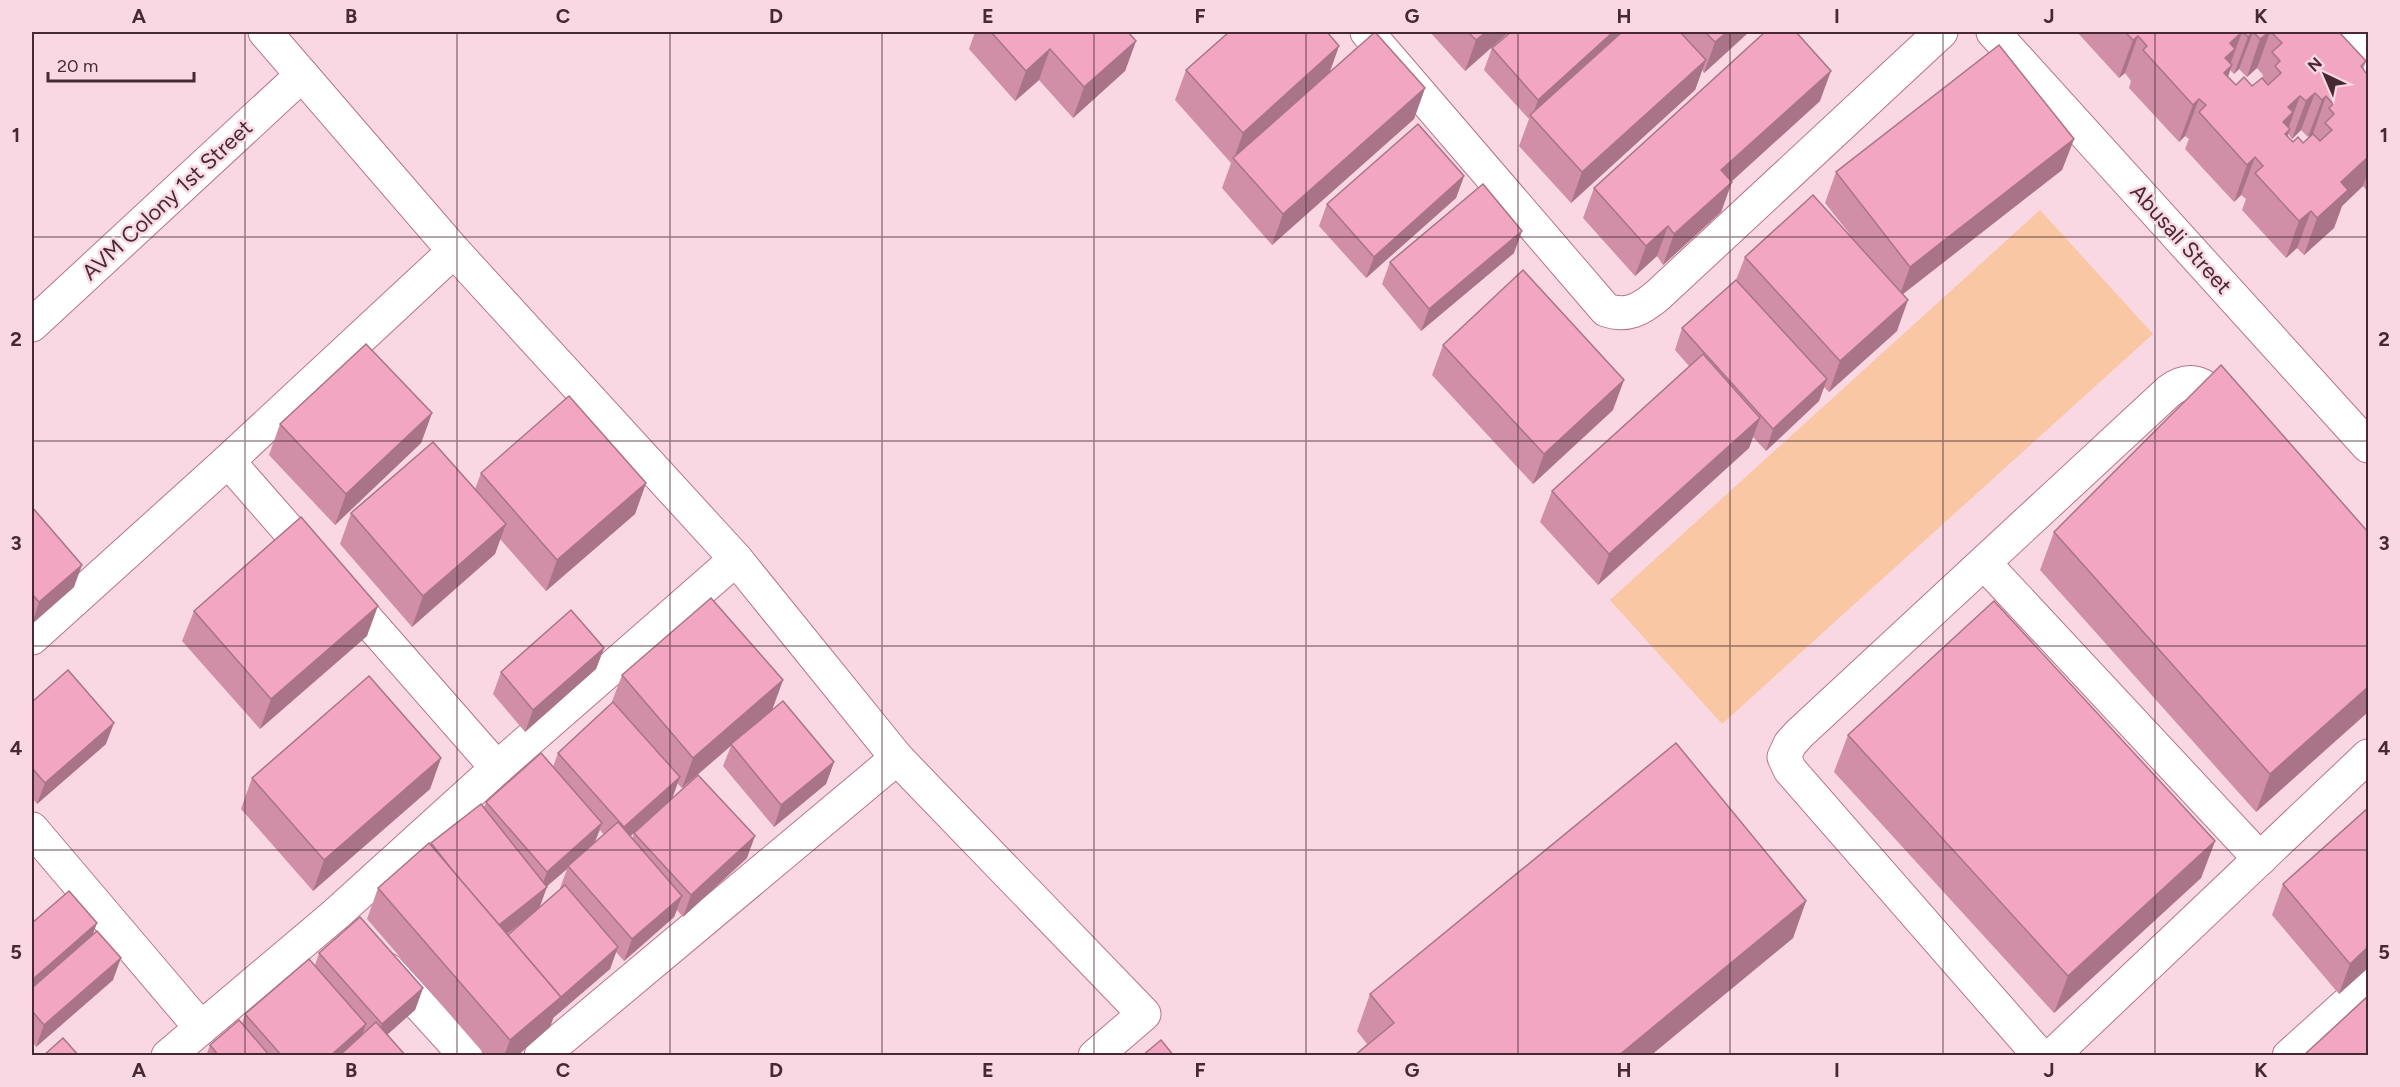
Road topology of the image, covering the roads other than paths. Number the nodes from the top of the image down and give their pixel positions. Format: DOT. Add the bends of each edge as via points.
graph roads {
  1 [pos="265,32"];
  2 [pos="1366,32"];
  3 [pos="1941,32"];
  4 [pos="1993,32"];
  5 [pos="2343,32"];
  6 [pos="2368,61"];
  7 [pos="302,75"];
  8 [pos="454,251"];
  9 [pos="32,325"];
  10 [pos="2256,440"];
  11 [pos="2368,446"];
  12 [pos="228,460"];
  13 [pos="70,558"];
  14 [pos="736,560"];
  15 [pos="1985,564"];
  16 [pos="93,584"];
  17 [pos="32,638"];
  18 [pos="2368,756"];
  19 [pos="897,758"];
  20 [pos="497,768"];
  21 [pos="32,829"];
  22 [pos="2260,859"];
  23 [pos="336,914"];
  24 [pos="2368,985"];
  25 [pos="201,1028"];
  26 [pos="168,1056"];
  27 [pos="466,1056"];
  28 [pos="541,1056"];
  29 [pos="1095,1056"];
  30 [pos="2040,1056"];
  31 [pos="2052,1056"];
  32 [pos="2289,1056"];
  1 -- 7 [label="street"];
  2 -- 3 [label="street" via="1606,310 1616,313 1630,313 1657,296"];
  4 -- 11 [label="street, Abusali Street"];
  5 -- 6 [label="street"];
  7 -- 8 [label="street"];
  7 -- 9 [label="street, AVM Colony 1st Street"];
  8 -- 12 [label="street"];
  8 -- 14 [label="street"];
  10 -- 15 [label="street" via="2208,388 2191,382 2178,384"];
  12 -- 16 [label="street"];
  12 -- 20 [label="street"];
  13 -- 16 [label="street"];
  14 -- 19 [label="street"];
  14 -- 20 [label="street"];
  15 -- 22 [label="street"];
  15 -- 30 [label="street" via="1799,734 1784,757 1790,770"];
  16 -- 17 [label="street"];
  18 -- 22 [label="street"];
  19 -- 28 [label="street"];
  19 -- 29 [label="street" via="1144,1014"];
  20 -- 23 [label="street"];
  21 -- 25 [label="street"];
  22 -- 31 [label="street"];
  23 -- 25 [label="street"];
  23 -- 27 [label="street"];
  24 -- 32 [label="street"];
  25 -- 26 [label="street"];
}
